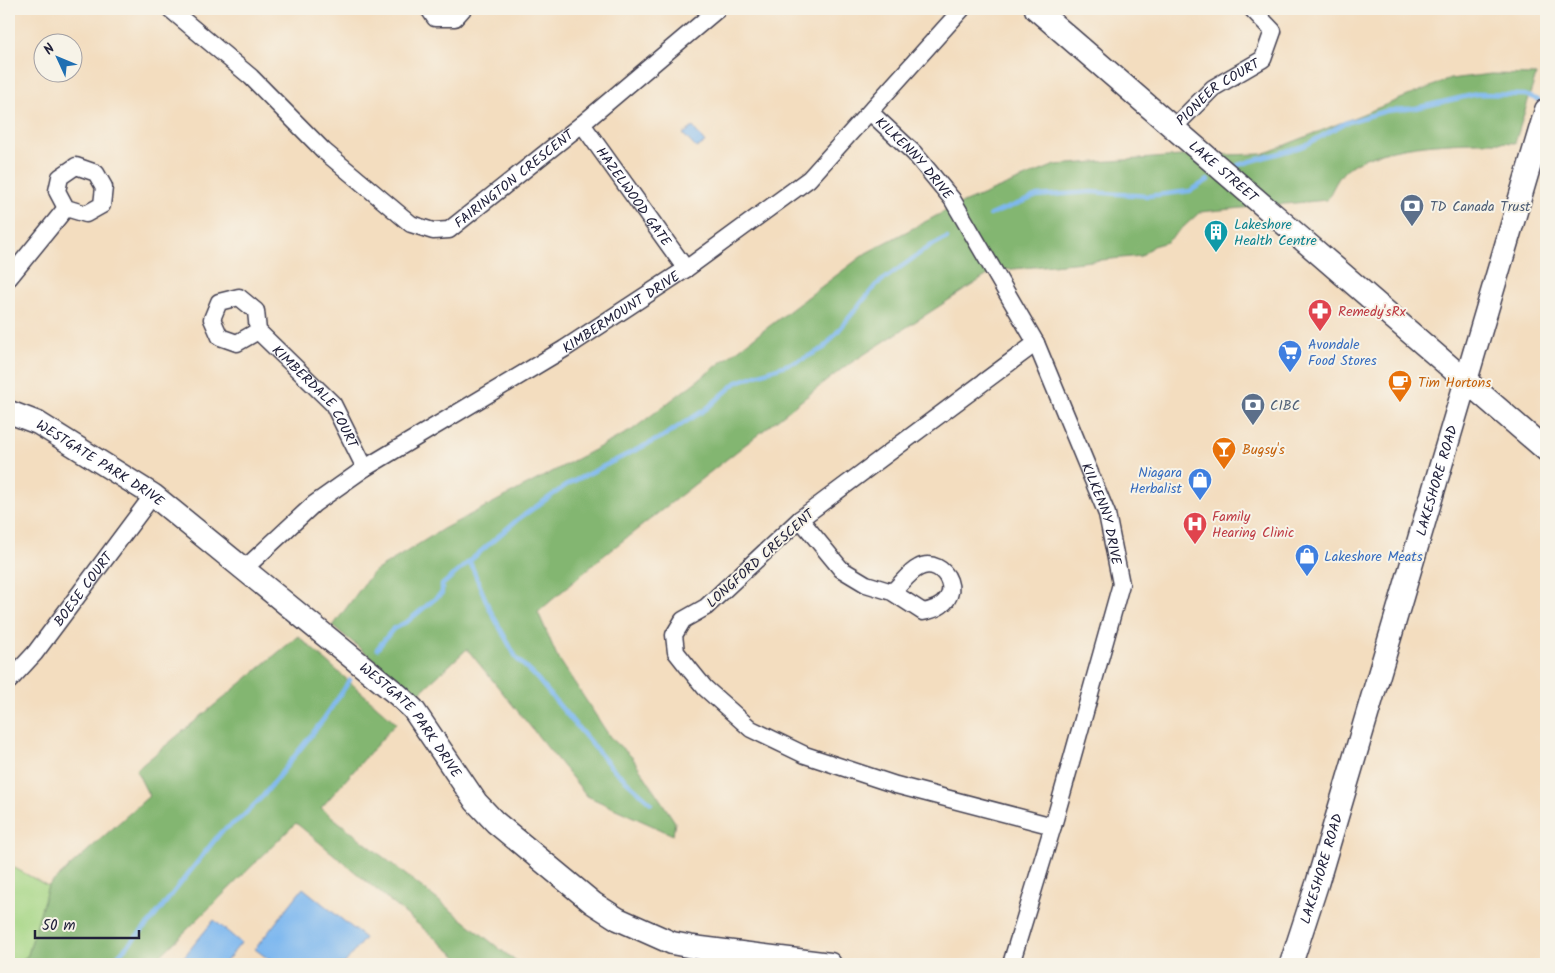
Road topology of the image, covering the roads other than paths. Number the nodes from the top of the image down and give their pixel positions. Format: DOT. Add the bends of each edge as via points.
graph roads {
  1 [pos="170,9"];
  2 [pos="429,9"];
  3 [pos="463,9"];
  4 [pos="718,9"];
  5 [pos="962,9"];
  6 [pos="1036,9"];
  7 [pos="1252,9"];
  8 [pos="870,112"];
  9 [pos="1546,112"];
  10 [pos="582,124"];
  11 [pos="1172,128"];
  12 [pos="66,208"];
  13 [pos="686,269"];
  14 [pos="9,278"];
  15 [pos="258,331"];
  16 [pos="1036,343"];
  17 [pos="1466,381"];
  18 [pos="9,412"];
  19 [pos="1546,450"];
  20 [pos="365,468"];
  21 [pos="153,495"];
  22 [pos="800,519"];
  23 [pos="243,570"];
  24 [pos="892,592"];
  25 [pos="9,681"];
  26 [pos="1053,826"];
  27 [pos="830,964"];
  28 [pos="1011,964"];
  29 [pos="1291,964"];
  1 -- 10 [label="street, FAIRINGTON CRESCENT" via="251,77 331,157 411,224 433,231 449,230"];
  2 -- 3 [label="street" via="435,18 455,18"];
  4 -- 10 [label="street, FAIRINGTON CRESCENT"];
  5 -- 8 [label="street, KIMBERMOUNT DRIVE"];
  6 -- 11 [label="street, LAKE STREET"];
  7 -- 11 [label="street, PIONEER COURT" via="1274,31 1263,59 1214,88"];
  8 -- 13 [label="street, KIMBERMOUNT DRIVE" via="809,178"];
  8 -- 16 [label="street, KILKENNY DRIVE" via="914,153 952,200"];
  9 -- 17 [label="street, LAKESHORE ROAD"];
  10 -- 13 [label="street, HAZELWOOD GATE"];
  11 -- 17 [label="street, LAKE STREET"];
  12 -- 14 [label="street"];
  13 -- 20 [label="street, KIMBERMOUNT DRIVE" via="564,349"];
  15 -- 20 [label="street, KIMBERDALE COURT" via="333,404"];
  16 -- 22 [label="street, LONGFORD CRESCENT"];
  16 -- 26 [label="street, KILKENNY DRIVE" via="1107,514 1121,584"];
  17 -- 19 [label="street, LAKE STREET"];
  17 -- 29 [label="street, LAKESHORE ROAD"];
  18 -- 21 [label="street, WESTGATE PARK DRIVE" via="38,423"];
  20 -- 23 [label="street, KIMBERMOUNT DRIVE" via="314,504"];
  21 -- 23 [label="street, WESTGATE PARK DRIVE"];
  21 -- 25 [label="street, BOESE COURT" via="35,653"];
  22 -- 24 [label="street" via="841,569 866,584"];
  22 -- 26 [label="street, LONGFORD CRESCENT" via="706,607 683,620 674,635 676,652 705,688 751,729 805,755 896,785"];
  23 -- 27 [label="street, WESTGATE PARK DRIVE" via="413,709 476,802 495,822 593,903 618,919 672,943"];
  26 -- 28 [label="street, KILKENNY DRIVE"];
}
